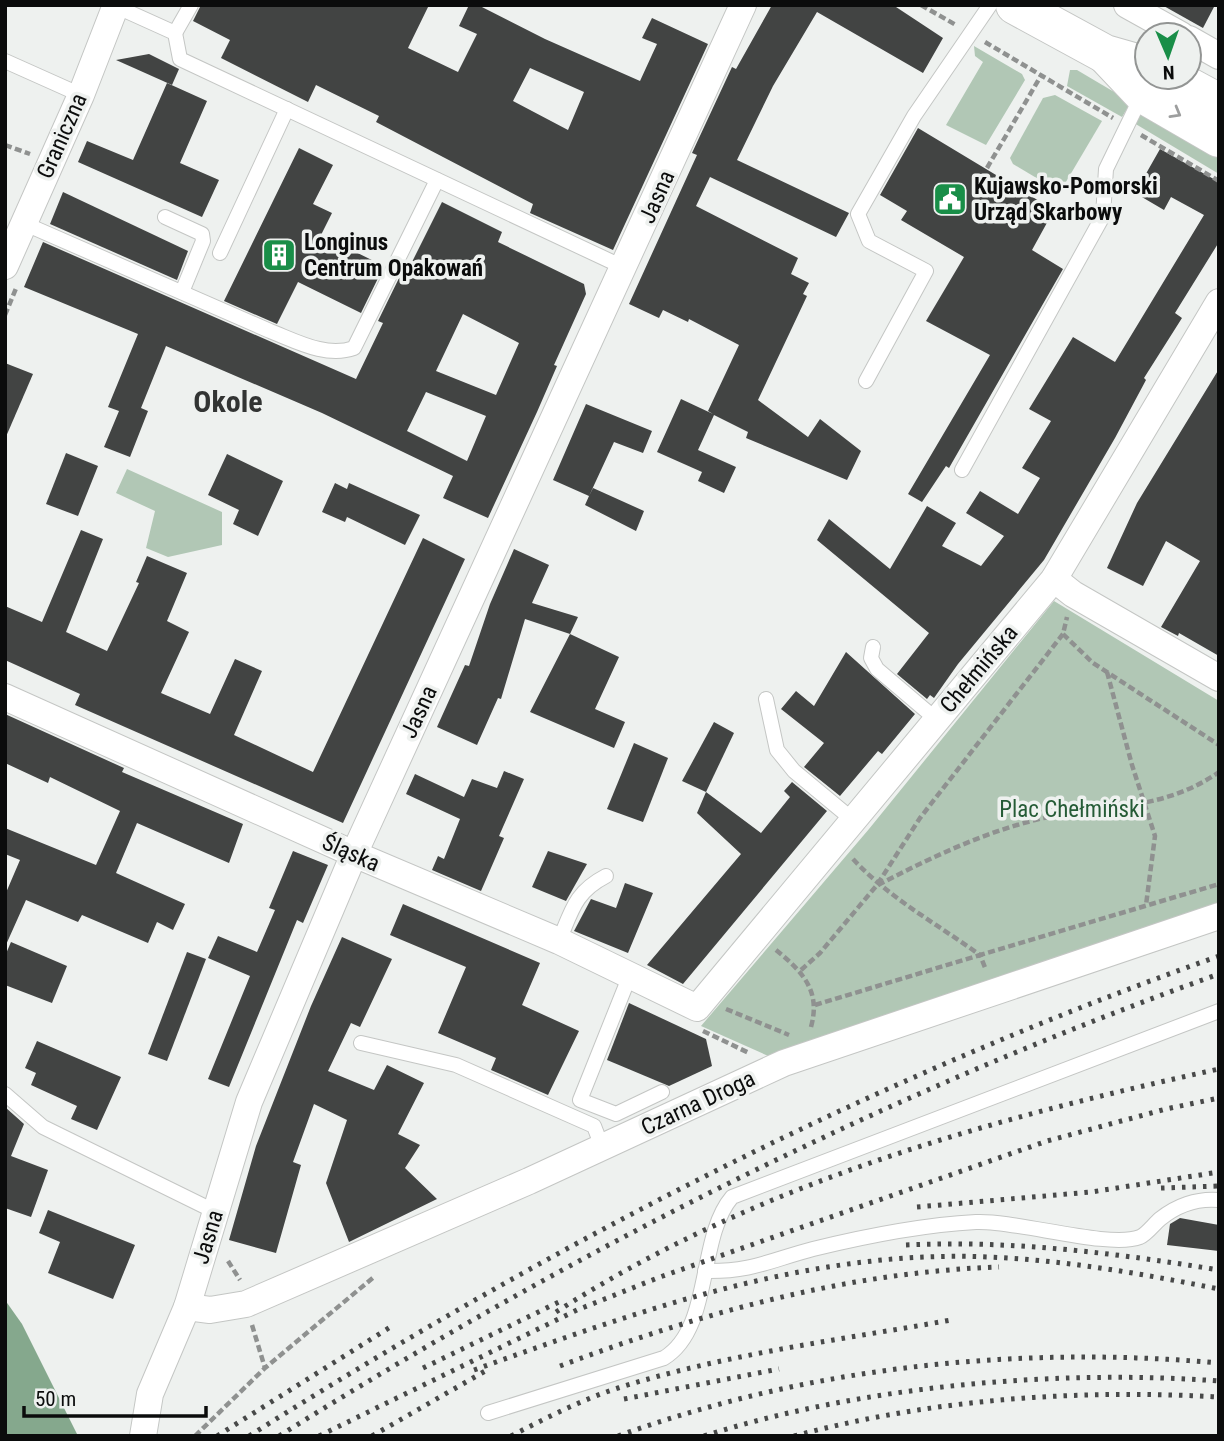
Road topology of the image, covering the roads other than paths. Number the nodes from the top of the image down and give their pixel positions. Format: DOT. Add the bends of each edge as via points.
graph roads {
  1 [pos="191,5"];
  2 [pos="743,5"];
  3 [pos="990,5"];
  4 [pos="1015,5"];
  5 [pos="1127,5"];
  6 [pos="115,6"];
  7 [pos="1156,21"];
  8 [pos="175,33"];
  9 [pos="1203,47"];
  10 [pos="1219,56"];
  11 [pos="5,61"];
  12 [pos="1133,68"];
  13 [pos="1148,91"];
  14 [pos="1167,91"];
  15 [pos="1186,91"];
  16 [pos="81,95"];
  17 [pos="1219,103"];
  18 [pos="287,109"];
  19 [pos="1219,138"];
  20 [pos="437,180"];
  21 [pos="166,218"];
  22 [pos="23,223"];
  23 [pos="220,253"];
  24 [pos="5,266"];
  25 [pos="625,268"];
  26 [pos="182,292"];
  27 [pos="1219,302"];
  28 [pos="866,381"];
  29 [pos="962,470"];
  30 [pos="1054,579"];
  31 [pos="873,648"];
  32 [pos="1219,678"];
  33 [pos="5,697"];
  34 [pos="766,699"];
  35 [pos="937,720"];
  36 [pos="853,820"];
  37 [pos="354,854"];
  38 [pos="606,876"];
  39 [pos="1219,916"];
  40 [pos="559,941"];
  41 [pos="630,975"];
  42 [pos="1219,1011"];
  43 [pos="707,1020"];
  44 [pos="361,1043"];
  45 [pos="662,1092"];
  46 [pos="5,1094"];
  47 [pos="602,1147"];
  48 [pos="1219,1200"];
  49 [pos="216,1212"];
  50 [pos="705,1271"];
  51 [pos="187,1307"];
  52 [pos="488,1413"];
  53 [pos="143,1436"];
  1 -- 8 [label="lane"];
  2 -- 25 [label="street, Jasna"];
  3 -- 28 [label="lane" via="914,116 858,214 869,241 926,271"];
  4 -- 12 [label="main road"];
  5 -- 7 [label="street"];
  6 -- 8 [label="lane"];
  6 -- 16 [label="street, Graniczna"];
  8 -- 18 [label="lane" via="180,59"];
  9 -- 10 [label="street"];
  11 -- 16 [label="lane"];
  13 -- 29 [label="lane" via="1106,169 1103,216"];
  14 -- 19 [label="main road, one-way"];
  15 -- 17 [label="main road"];
  16 -- 22 [label="street, Graniczna"];
  18 -- 20 [label="lane"];
  18 -- 23 [label="lane"];
  20 -- 25 [label="lane"];
  20 -- 26 [label="lane" via="354,348 341,353 310,346"];
  21 -- 26 [label="lane" via="202,234"];
  22 -- 24 [label="street, Graniczna"];
  22 -- 26 [label="lane"];
  25 -- 37 [label="street, Jasna"];
  27 -- 30 [label="street, Chełmińska"];
  30 -- 32 [label="street"];
  30 -- 35 [label="street, Chełmińska"];
  31 -- 35 [label="lane" via="871,658 877,669"];
  33 -- 37 [label="street, Śląska"];
  34 -- 36 [label="lane" via="777,750 794,771"];
  35 -- 36 [label="street, Chełmińska"];
  36 -- 43 [label="street, Chełmińska"];
  37 -- 40 [label="street, Śląska"];
  37 -- 49 [label="street, Jasna" via="249,1102"];
  38 -- 40 [label="lane" via="579,894"];
  39 -- 47 [label="street, Czarna Droga" via="806,1047"];
  40 -- 41 [label="street, Śląska"];
  41 -- 43 [label="street, Śląska"];
  41 -- 45 [label="lane" via="580,1100 616,1114"];
  42 -- 50 [label="lane" via="732,1197 721,1209"];
  44 -- 47 [label="lane" via="456,1065 594,1126"];
  46 -- 49 [label="lane" via="43,1128"];
  47 -- 51 [label="street, Czarna Droga" via="211,1310"];
  48 -- 50 [label="lane" via="1185,1203 1140,1237 1106,1239 978,1222 902,1230 811,1250 768,1265"];
  49 -- 51 [label="street, Jasna"];
  50 -- 52 [label="lane" via="678,1349 664,1358"];
  51 -- 53 [label="street, Jasna" via="150,1394"];
}
